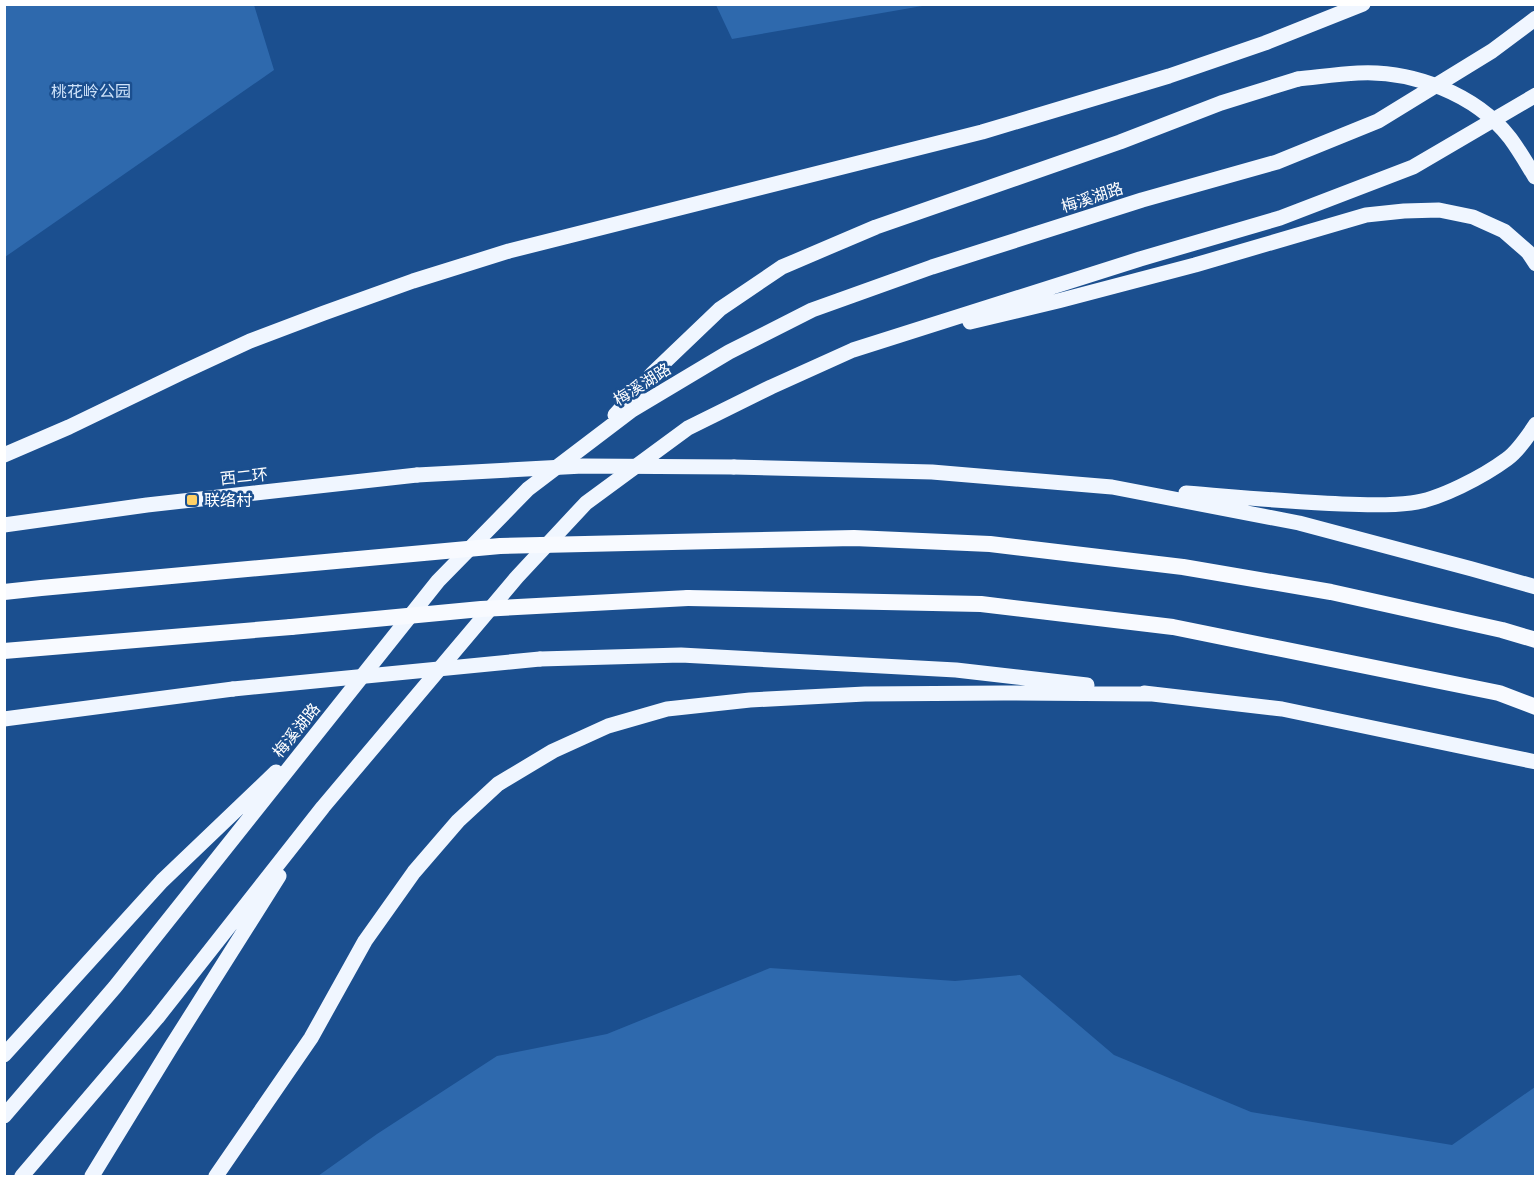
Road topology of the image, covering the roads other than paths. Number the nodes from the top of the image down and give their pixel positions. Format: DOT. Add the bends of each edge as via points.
graph roads {
  1 [pos="1363,4"];
  2 [pos="1536,18"];
  3 [pos="1536,95"];
  4 [pos="1535,178"];
  5 [pos="1536,264"];
  6 [pos="854,350"];
  7 [pos="1536,424"];
  8 [pos="592,440"];
  9 [pos="4,455"];
  10 [pos="1112,487"];
  11 [pos="4,525"];
  12 [pos="1536,587"];
  13 [pos="4,592"];
  14 [pos="1536,640"];
  15 [pos="4,651"];
  16 [pos="1152,694"];
  17 [pos="1536,707"];
  18 [pos="4,720"];
  19 [pos="319,730"];
  20 [pos="1536,762"];
  21 [pos="323,807"];
  22 [pos="4,1055"];
  23 [pos="4,1116"];
  24 [pos="22,1176"];
  25 [pos="92,1176"];
  26 [pos="216,1176"];
  1 -- 9 [label="main road" via="1169,76 982,132 509,251 412,281 250,341"];
  2 -- 8 [label="main road, 梅溪湖路" via="1492,51 1378,121 1277,162 1142,200 812,310 719,358 632,410"];
  3 -- 6 [label="main road" via="1413,167 1280,218"];
  4 -- 8 [label="main road, bridge" via="1510,137 1481,108 1448,90 1404,76 1359,72 1298,79 876,227 782,267 720,309 652,374"];
  5 -- 6 [label="main road" via="1504,231 1473,217 1439,210 1404,210 1365,215 1184,268"];
  6 -- 21 [label="main road" via="688,428 586,503 517,577"];
  7 -- 10 [label="main road" via="1508,458 1440,496 1413,503 1316,503"];
  8 -- 19 [label="main road, 梅溪湖路" via="528,489 438,581"];
  10 -- 11 [label="main road, 西二环, bridge" via="932,472 583,466 417,475"];
  10 -- 12 [label="main road" via="1299,523"];
  13 -- 14 [label="highway, bridge" via="500,546 854,538 990,544 1183,567 1331,592"];
  15 -- 17 [label="highway, bridge" via="481,609 688,598 981,604 1173,627 1499,693"];
  16 -- 18 [label="main road, bridge" via="957,670 681,655 540,659 233,689"];
  16 -- 20 [label="main road" via="1282,709"];
  16 -- 26 [label="main road" via="865,694 750,699 667,710 608,726 553,751 498,784 458,821 414,872 365,941 311,1038"];
  19 -- 22 [label="main road" via="162,881"];
  19 -- 23 [label="main road, 梅溪湖路" via="115,987"];
  21 -- 24 [label="main road" via="157,1018"];
  21 -- 25 [label="main road"];
}
